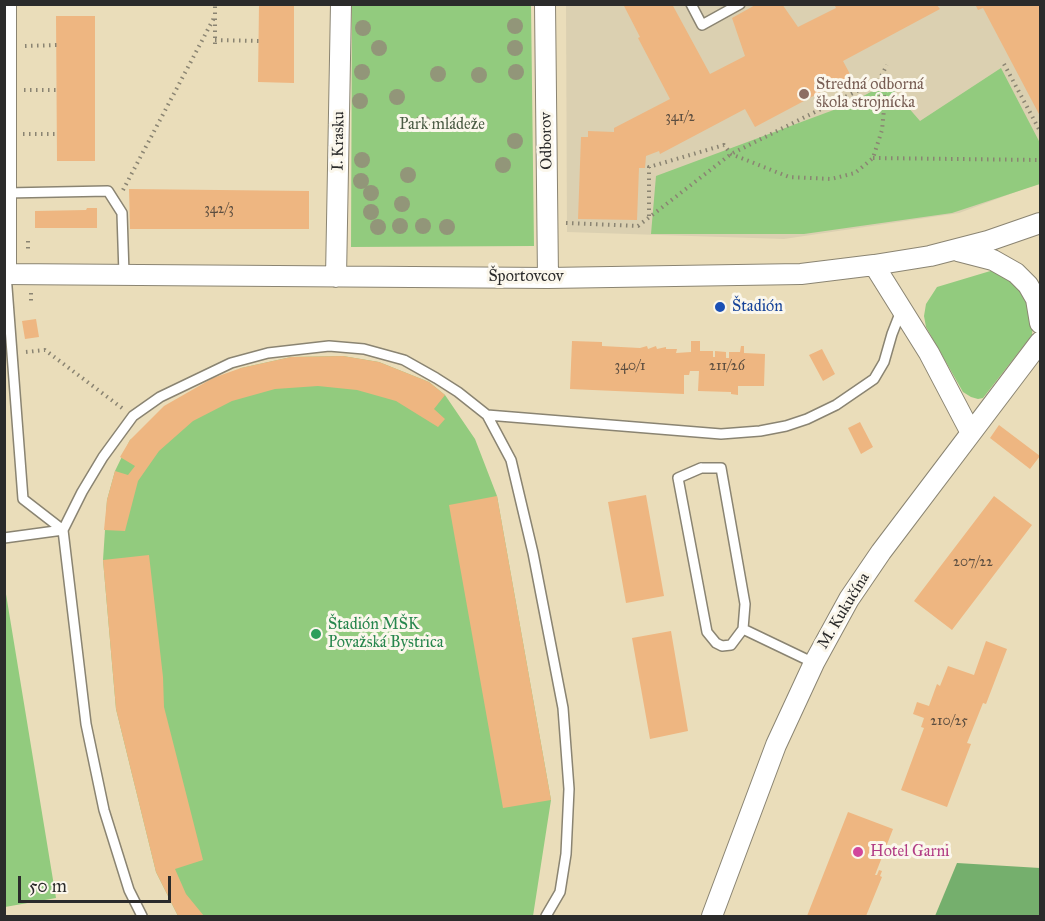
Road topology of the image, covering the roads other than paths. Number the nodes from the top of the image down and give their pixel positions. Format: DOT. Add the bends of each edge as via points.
graph roads {
  1 [pos="6,4"];
  2 [pos="341,4"];
  3 [pos="545,4"];
  4 [pos="691,4"];
  5 [pos="740,4"];
  6 [pos="6,90"];
  7 [pos="6,134"];
  8 [pos="6,193"];
  9 [pos="1041,223"];
  10 [pos="953,250"];
  11 [pos="874,266"];
  12 [pos="5,274"];
  13 [pos="124,274"];
  14 [pos="336,277"];
  15 [pos="548,278"];
  16 [pos="901,310"];
  17 [pos="1041,323"];
  18 [pos="1041,342"];
  19 [pos="487,416"];
  20 [pos="971,433"];
  21 [pos="63,530"];
  22 [pos="4,538"];
  23 [pos="743,629"];
  24 [pos="814,663"];
  25 [pos="142,916"];
  26 [pos="546,916"];
  27 [pos="712,916"];
  1 -- 6 [label="street"];
  2 -- 14 [label="street, I. Krasku"];
  3 -- 15 [label="street, Odborov"];
  4 -- 5 [label="lane" via="702,25"];
  6 -- 7 [label="street"];
  7 -- 8 [label="street"];
  8 -- 12 [label="street"];
  8 -- 13 [label="lane" via="108,191 122,213"];
  9 -- 10 [label="street, Športovcov"];
  10 -- 11 [label="street, Športovcov"];
  10 -- 17 [label="street" via="993,260 1016,273 1036,300"];
  11 -- 15 [label="street, Športovcov" via="801,274"];
  11 -- 16 [label="street"];
  12 -- 13 [label="street, Športovcov"];
  12 -- 21 [label="lane" via="23,499"];
  13 -- 14 [label="street, Športovcov"];
  14 -- 15 [label="street, Športovcov"];
  16 -- 19 [label="lane" via="885,362 874,379 836,405 786,426 721,434"];
  16 -- 20 [label="street"];
  18 -- 20 [label="street, M. Kukučína"];
  19 -- 21 [label="lane" via="458,392 404,360 364,349 329,346 268,353 231,363 160,397 133,416 103,457"];
  19 -- 26 [label="lane" via="511,460 563,708 569,789 566,854 560,892"];
  20 -- 24 [label="street, M. Kukučína" via="849,599"];
  21 -- 22 [label="lane"];
  21 -- 25 [label="lane" via="86,724 104,810 129,890"];
  23 -- 23 [label="lane" via="745,604 720,468 701,468 678,478 707,632 722,646 731,645"];
  23 -- 24 [label="lane"];
  24 -- 27 [label="street, M. Kukučína" via="776,746"];
}
